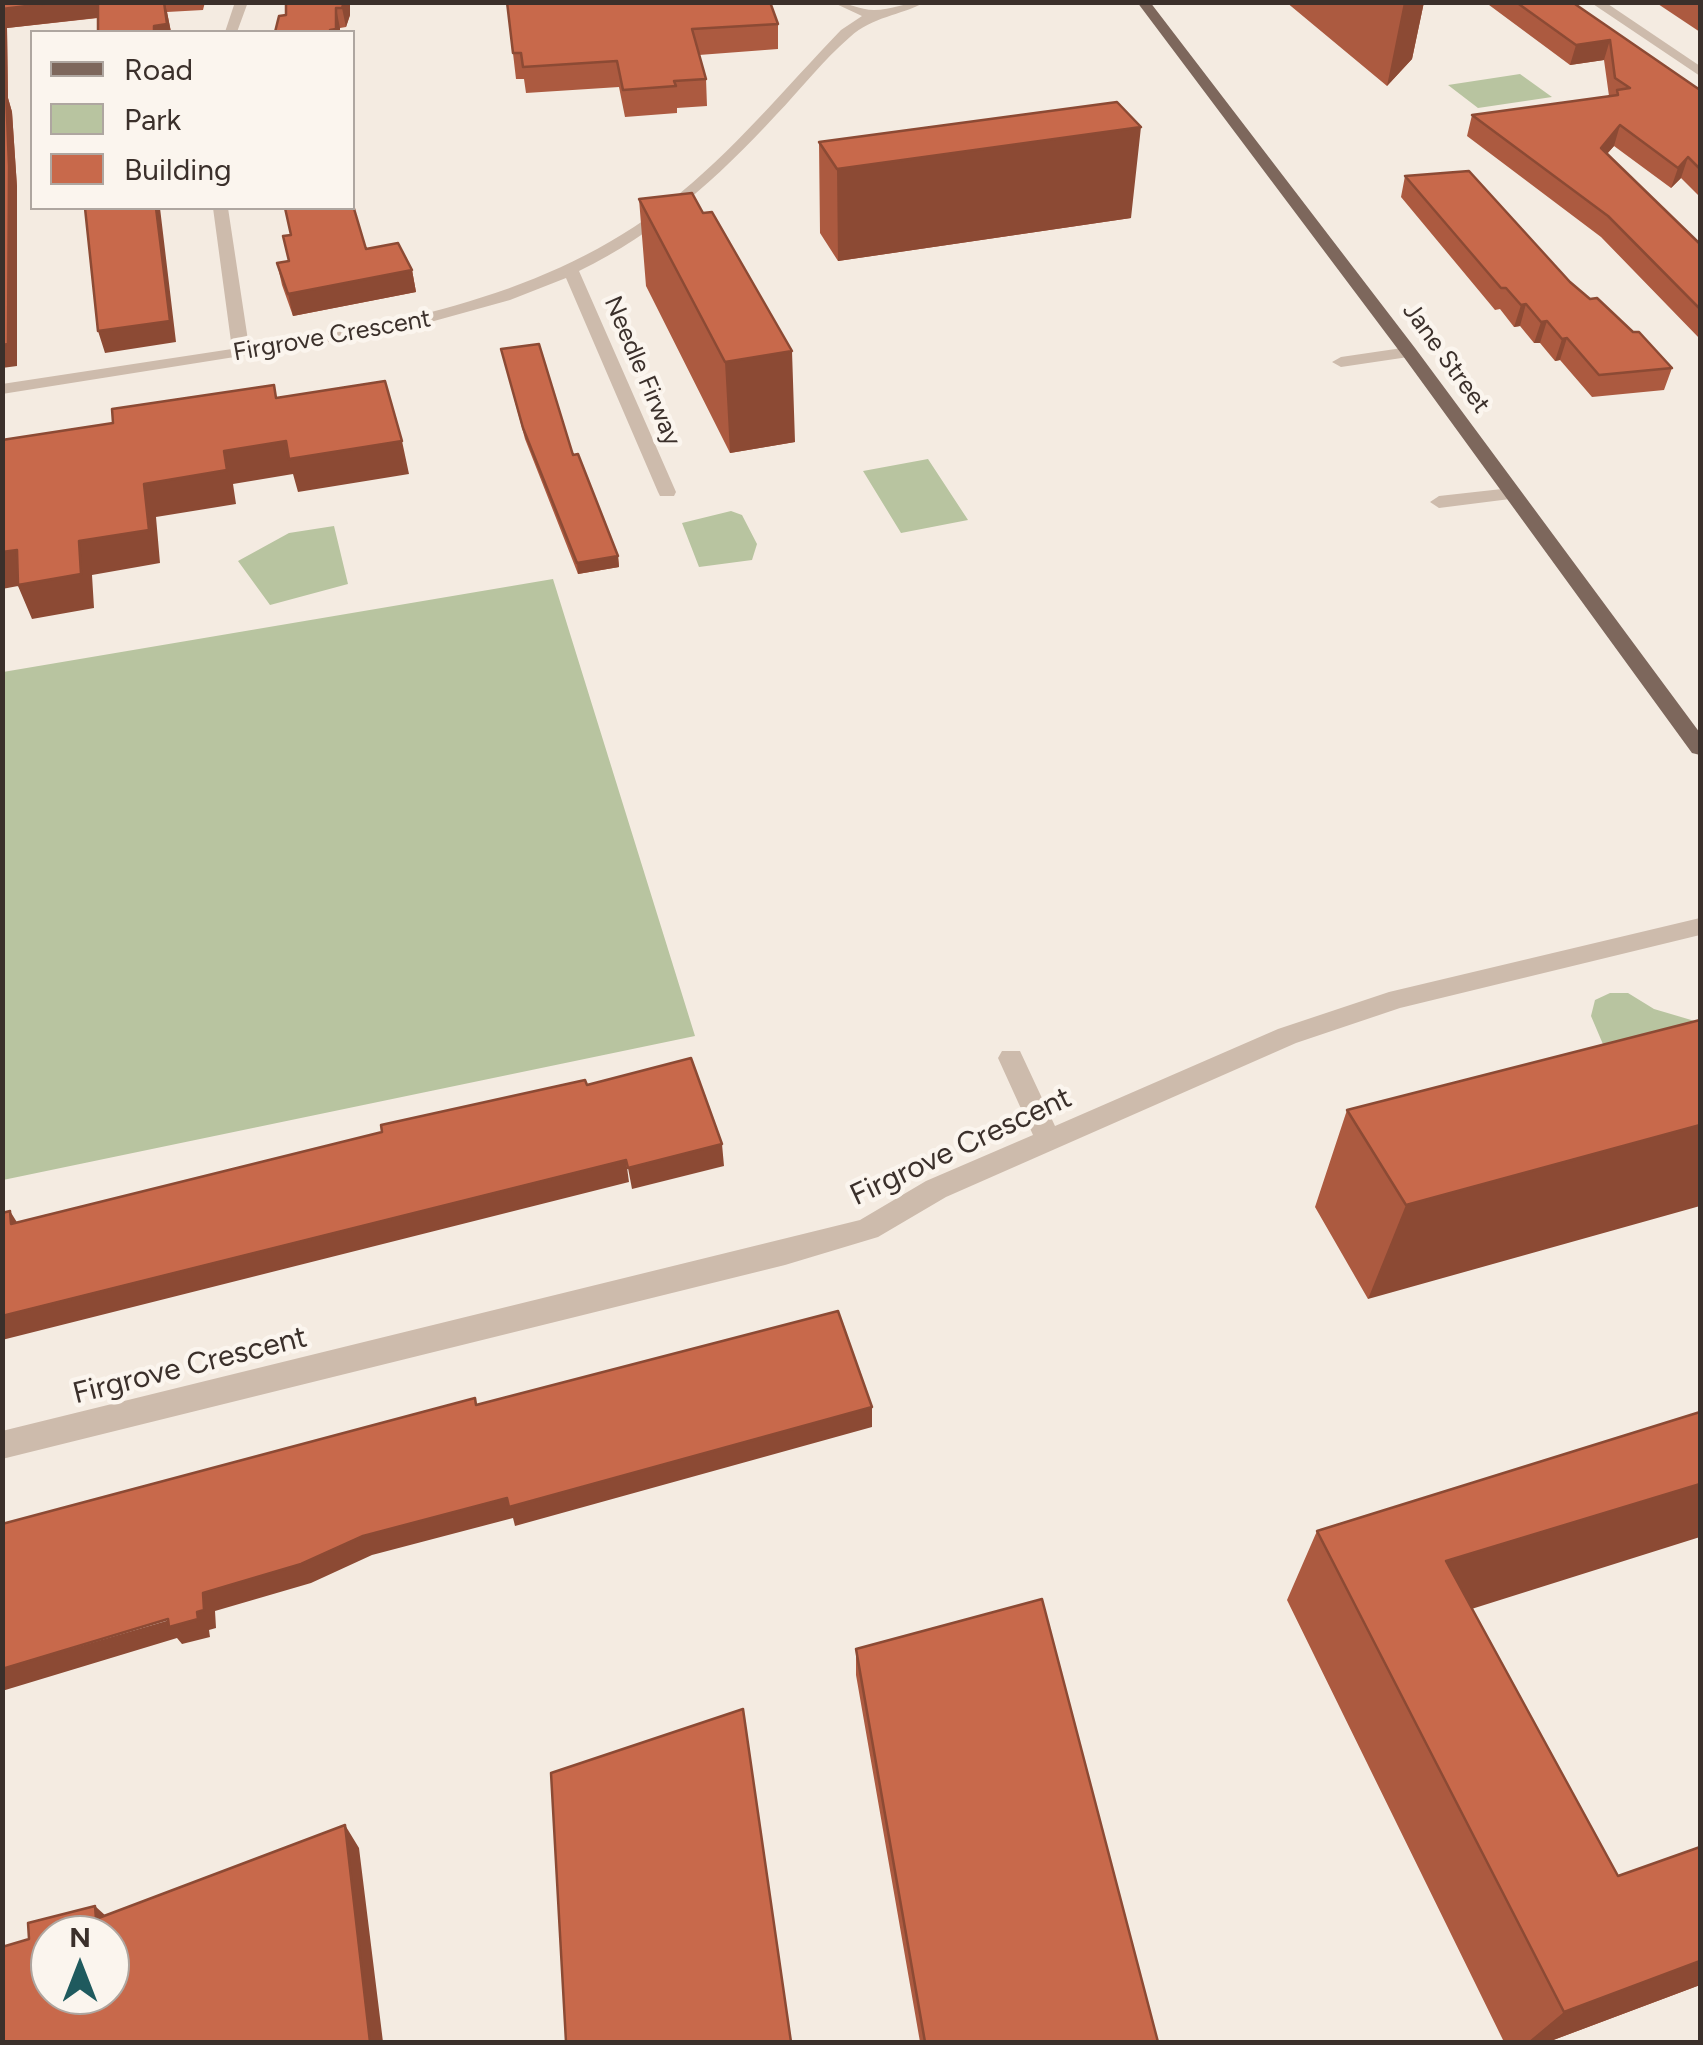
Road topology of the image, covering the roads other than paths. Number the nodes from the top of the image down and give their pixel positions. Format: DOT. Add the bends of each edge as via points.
graph roads {
  1 [pos="242,2"];
  2 [pos="838,2"];
  3 [pos="919,2"];
  4 [pos="1142,2"];
  5 [pos="1596,2"];
  6 [pos="872,16"];
  7 [pos="231,30"];
  8 [pos="1700,72"];
  9 [pos="220,210"];
  10 [pos="571,270"];
  11 [pos="1409,352"];
  12 [pos="241,353"];
  13 [pos="1341,362"];
  14 [pos="2,389"];
  15 [pos="666,492"];
  16 [pos="1511,494"];
  17 [pos="1438,502"];
  18 [pos="1700,748"];
  19 [pos="1700,927"];
  20 [pos="1011,1058"];
  21 [pos="1049,1142"];
  22 [pos="2,1445"];
  1 -- 7 [label="street"];
  2 -- 6 [label="street"];
  3 -- 6 [label="street, Firgrove Crescent"];
  4 -- 11 [label="main road, Jane Street"];
  5 -- 8 [label="street"];
  6 -- 10 [label="street, Firgrove Crescent" via="846,32 662,215"];
  9 -- 12 [label="street"];
  10 -- 12 [label="street, Firgrove Crescent" via="434,318"];
  10 -- 15 [label="street, Needle Firway"];
  11 -- 13 [label="street"];
  11 -- 16 [label="main road, Jane Street"];
  12 -- 14 [label="street, Firgrove Crescent"];
  16 -- 17 [label="street"];
  16 -- 18 [label="main road, Jane Street"];
  19 -- 21 [label="street, Firgrove Crescent" via="1398,1000 1287,1036"];
  20 -- 21 [label="street"];
  21 -- 22 [label="street, Firgrove Crescent" via="936,1189 868,1229"];
}
